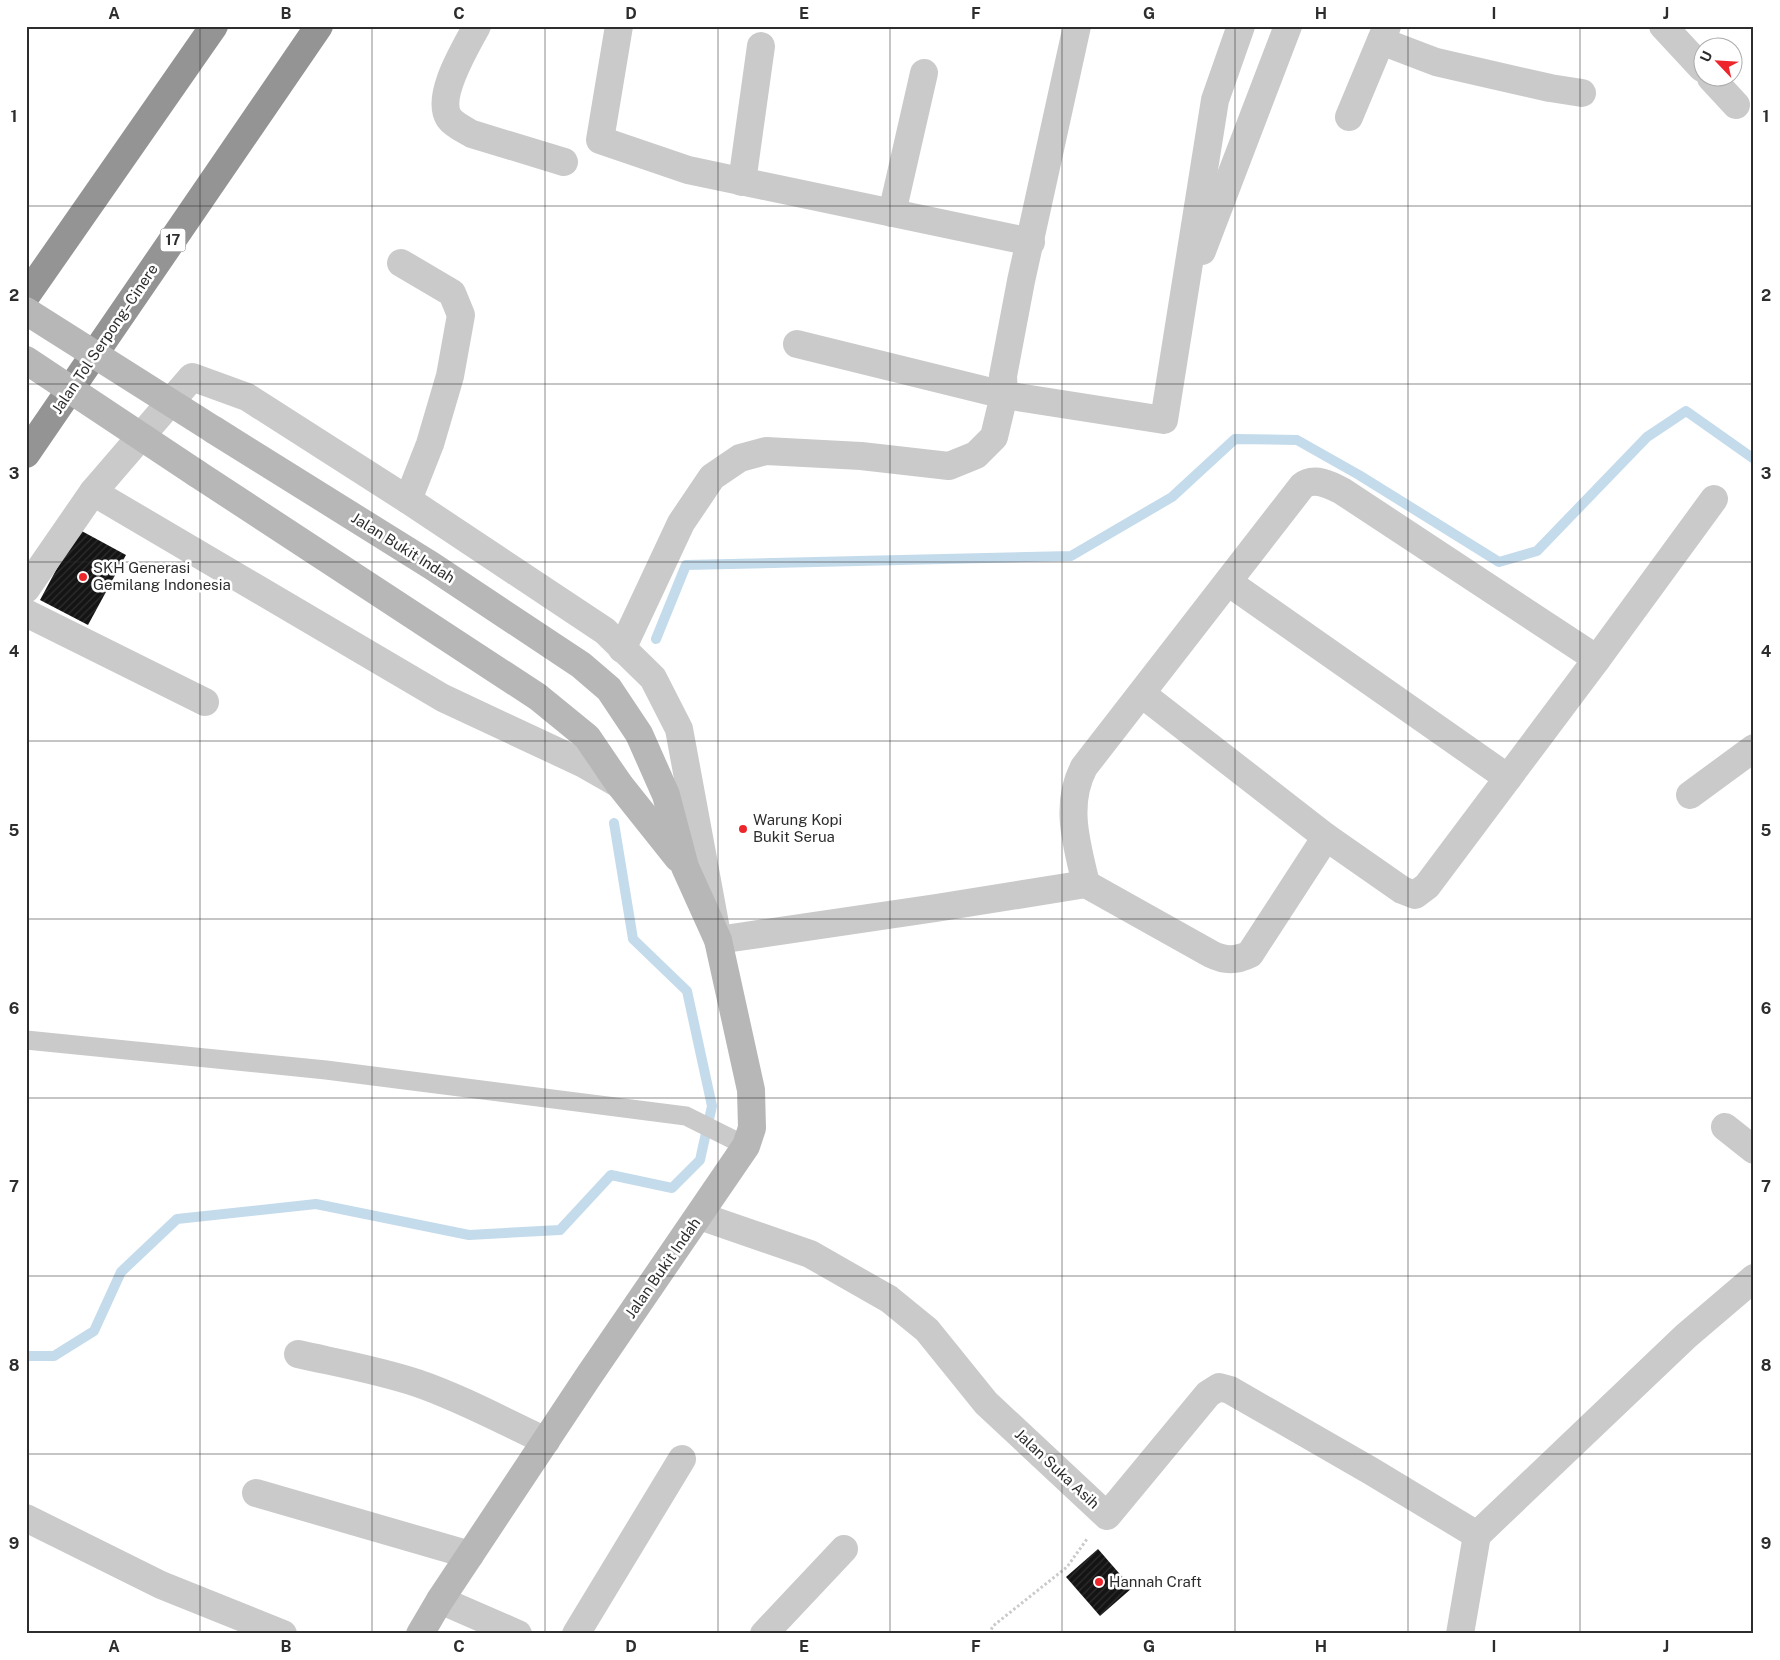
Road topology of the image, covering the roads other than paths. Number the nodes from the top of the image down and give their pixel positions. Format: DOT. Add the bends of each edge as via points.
graph roads {
  1 [pos="214,26"];
  2 [pos="319,26"];
  3 [pos="477,26"];
  4 [pos="619,26"];
  5 [pos="1077,26"];
  6 [pos="1241,26"];
  7 [pos="1288,26"];
  8 [pos="1663,26"];
  9 [pos="1384,34"];
  10 [pos="761,46"];
  11 [pos="1692,57"];
  12 [pos="924,72"];
  13 [pos="1721,88"];
  14 [pos="1582,92"];
  15 [pos="1736,104"];
  16 [pos="1349,117"];
  17 [pos="564,162"];
  18 [pos="742,182"];
  19 [pos="892,213"];
  20 [pos="1031,242"];
  21 [pos="401,264"];
  22 [pos="26,296"];
  23 [pos="1182,305"];
  24 [pos="26,311"];
  25 [pos="797,344"];
  26 [pos="26,360"];
  27 [pos="1004,395"];
  28 [pos="26,454"];
  29 [pos="93,492"];
  30 [pos="1714,499"];
  31 [pos="408,500"];
  32 [pos="1228,582"];
  33 [pos="26,589"];
  34 [pos="26,613"];
  35 [pos="622,649"];
  36 [pos="1597,659"];
  37 [pos="1142,694"];
  38 [pos="205,702"];
  39 [pos="1754,748"];
  40 [pos="1508,778"];
  41 [pos="619,784"];
  42 [pos="1690,795"];
  43 [pos="1326,837"];
  44 [pos="685,867"];
  45 [pos="1086,884"];
  46 [pos="718,940"];
  47 [pos="26,1040"];
  48 [pos="1725,1127"];
  49 [pos="746,1146"];
  50 [pos="1754,1150"];
  51 [pos="700,1216"];
  52 [pos="1754,1279"];
  53 [pos="298,1354"];
  54 [pos="546,1441"];
  55 [pos="682,1460"];
  56 [pos="256,1493"];
  57 [pos="26,1518"];
  58 [pos="1477,1535"];
  59 [pos="844,1549"];
  60 [pos="470,1555"];
  61 [pos="440,1600"];
  62 [pos="284,1634"];
  63 [pos="420,1634"];
  64 [pos="518,1634"];
  65 [pos="576,1634"];
  66 [pos="764,1634"];
  67 [pos="1460,1634"];
  1 -- 22 [label="highway"];
  2 -- 28 [label="highway, Jalan Tol Serpong–Cinere / 17"];
  3 -- 17 [label="street" via="447,88 449,119 472,134"];
  4 -- 18 [label="street" via="600,140 688,170"];
  5 -- 20 [label="street"];
  6 -- 23 [label="street" via="1215,100"];
  7 -- 23 [label="street"];
  8 -- 11 [label="street"];
  9 -- 14 [label="street" via="1436,62 1550,88"];
  9 -- 16 [label="street"];
  10 -- 18 [label="street"];
  12 -- 19 [label="street"];
  13 -- 15 [label="street"];
  18 -- 19 [label="street"];
  19 -- 20 [label="street"];
  20 -- 27 [label="street" via="1003,376"];
  21 -- 31 [label="street" via="452,293 461,315 450,376 430,444"];
  23 -- 27 [label="street" via="1164,420"];
  24 -- 44 [label="main road, Jalan Bukit Indah, bridge" via="581,665 609,689 639,734 666,795"];
  25 -- 27 [label="street"];
  26 -- 41 [label="main road, Jalan Bukit Indah, bridge" via="538,697 587,737"];
  27 -- 35 [label="street" via="994,437 976,455 949,466 861,456 766,451 740,458 712,477 681,523"];
  29 -- 31 [label="street" via="192,377 247,397"];
  29 -- 33 [label="street"];
  29 -- 41 [label="street" via="443,698 584,764"];
  30 -- 36 [label="street"];
  31 -- 35 [label="street" via="605,631"];
  32 -- 36 [label="street" via="1302,486 1308,482 1324,483 1342,491"];
  32 -- 37 [label="street"];
  32 -- 40 [label="street"];
  34 -- 38 [label="street"];
  35 -- 46 [label="street" via="653,678 679,729"];
  36 -- 40 [label="street"];
  37 -- 43 [label="street"];
  37 -- 45 [label="street" via="1079,777 1072,822"];
  39 -- 42 [label="street"];
  40 -- 43 [label="street" via="1427,886 1415,895 1402,890"];
  41 -- 44 [label="main road, Jalan Bukit Indah"];
  43 -- 45 [label="street" via="1250,954 1241,959 1221,959"];
  44 -- 46 [label="main road, Jalan Bukit Indah"];
  45 -- 46 [label="street"];
  46 -- 49 [label="main road, Jalan Bukit Indah" via="751,1090 752,1128"];
  47 -- 49 [label="lane" via="326,1070 686,1116"];
  48 -- 50 [label="street"];
  49 -- 51 [label="main road, Jalan Bukit Indah"];
  51 -- 54 [label="main road, Jalan Bukit Indah"];
  51 -- 58 [label="street, Jalan Suka Asih" via="810,1254 889,1299 927,1330 986,1403 1108,1516 1208,1394 1219,1387 1230,1390 1363,1466"];
  52 -- 58 [label="street" via="1686,1336"];
  53 -- 54 [label="street" via="417,1383"];
  54 -- 60 [label="main road, Jalan Bukit Indah"];
  55 -- 65 [label="street"];
  56 -- 60 [label="street"];
  57 -- 62 [label="street" via="161,1585"];
  58 -- 67 [label="street"];
  59 -- 66 [label="street"];
  60 -- 61 [label="main road, Jalan Bukit Indah"];
  61 -- 63 [label="main road, Jalan Bukit Indah"];
  61 -- 64 [label="street"];
}
